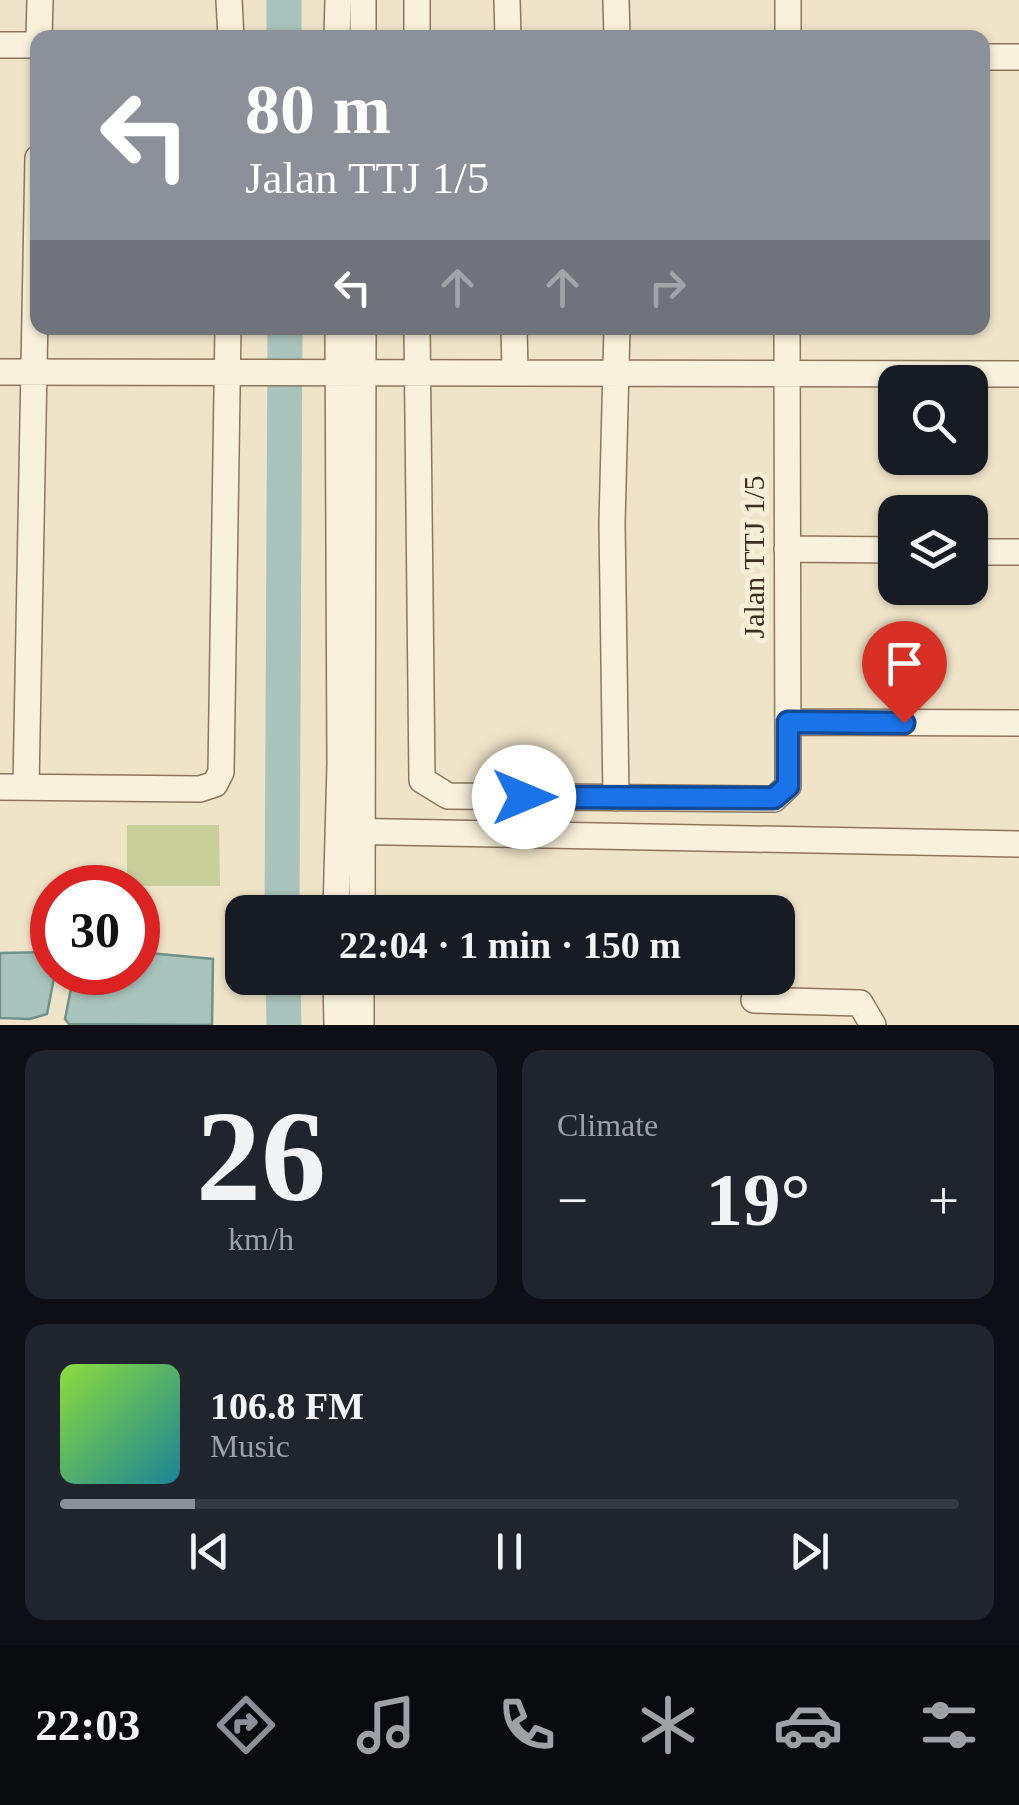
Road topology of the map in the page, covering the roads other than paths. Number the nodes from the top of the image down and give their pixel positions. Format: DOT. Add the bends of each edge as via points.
graph roads {
  1 [pos="40,0"];
  2 [pos="229,0"];
  3 [pos="338,0"];
  4 [pos="363,0"];
  5 [pos="417,0"];
  6 [pos="507,0"];
  7 [pos="616,0"];
  8 [pos="788,0"];
  9 [pos="39,30"];
  10 [pos="231,30"];
  11 [pos="338,30"];
  12 [pos="363,30"];
  13 [pos="417,30"];
  14 [pos="508,30"];
  15 [pos="617,30"];
  16 [pos="788,30"];
  17 [pos="30,42"];
  18 [pos="0,45"];
  19 [pos="990,57"];
  20 [pos="1019,57"];
  21 [pos="35,335"];
  22 [pos="229,335"];
  23 [pos="340,335"];
  24 [pos="361,335"];
  25 [pos="417,335"];
  26 [pos="514,335"];
  27 [pos="617,335"];
  28 [pos="786,335"];
  29 [pos="236,371"];
  30 [pos="350,371"];
  31 [pos="0,372"];
  32 [pos="34,372"];
  33 [pos="417,372"];
  34 [pos="515,372"];
  35 [pos="616,372"];
  36 [pos="786,373"];
  37 [pos="1019,374"];
  38 [pos="786,549"];
  39 [pos="878,550"];
  40 [pos="988,552"];
  41 [pos="1019,552"];
  42 [pos="788,722"];
  43 [pos="1019,723"];
  44 [pos="13,787"];
  45 [pos="609,798"];
  46 [pos="338,831"];
  47 [pos="365,832"];
  48 [pos="602,835"];
  49 [pos="1019,844"];
  50 [pos="336,895"];
  51 [pos="363,895"];
  52 [pos="336,995"];
  53 [pos="361,995"];
  54 [pos="754,1000"];
  55 [pos="337,1025"];
  56 [pos="361,1025"];
  57 [pos="874,1025"];
  1 -- 9 [label="street"];
  2 -- 10 [label="street"];
  3 -- 11 [label="street"];
  4 -- 12 [label="street"];
  5 -- 13 [label="street"];
  6 -- 14 [label="street"];
  7 -- 15 [label="street"];
  8 -- 16 [label="street"];
  17 -- 18 [label="street"];
  19 -- 20 [label="street"];
  21 -- 32 [label="street"];
  22 -- 29 [label="street"];
  23 -- 30 [label="street"];
  24 -- 30 [label="street"];
  25 -- 33 [label="street"];
  26 -- 34 [label="street"];
  27 -- 35 [label="street"];
  28 -- 36 [label="street, Jalan TTJ 1/5"];
  29 -- 30 [label="street"];
  29 -- 32 [label="street"];
  29 -- 44 [label="street" via="216,784"];
  30 -- 33 [label="street"];
  30 -- 46 [label="street"];
  30 -- 47 [label="street"];
  31 -- 32 [label="street"];
  32 -- 44 [label="street"];
  33 -- 34 [label="street"];
  33 -- 45 [label="street" via="422,780 448,796"];
  34 -- 35 [label="street"];
  35 -- 36 [label="street"];
  35 -- 45 [label="street"];
  36 -- 37 [label="street"];
  36 -- 38 [label="street, Jalan TTJ 1/5"];
  38 -- 39 [label="street"];
  38 -- 42 [label="street, Jalan TTJ 1/5"];
  40 -- 41 [label="street"];
  42 -- 43 [label="street"];
  42 -- 45 [label="street, Jalan TTJ 1/5" via="788,786 774,798"];
  45 -- 48 [label="street"];
  46 -- 47 [label="street"];
  46 -- 50 [label="street"];
  47 -- 48 [label="street"];
  47 -- 51 [label="street"];
  48 -- 49 [label="street"];
  52 -- 55 [label="street"];
  53 -- 56 [label="street"];
  54 -- 57 [label="street" via="860,1002"];
}
